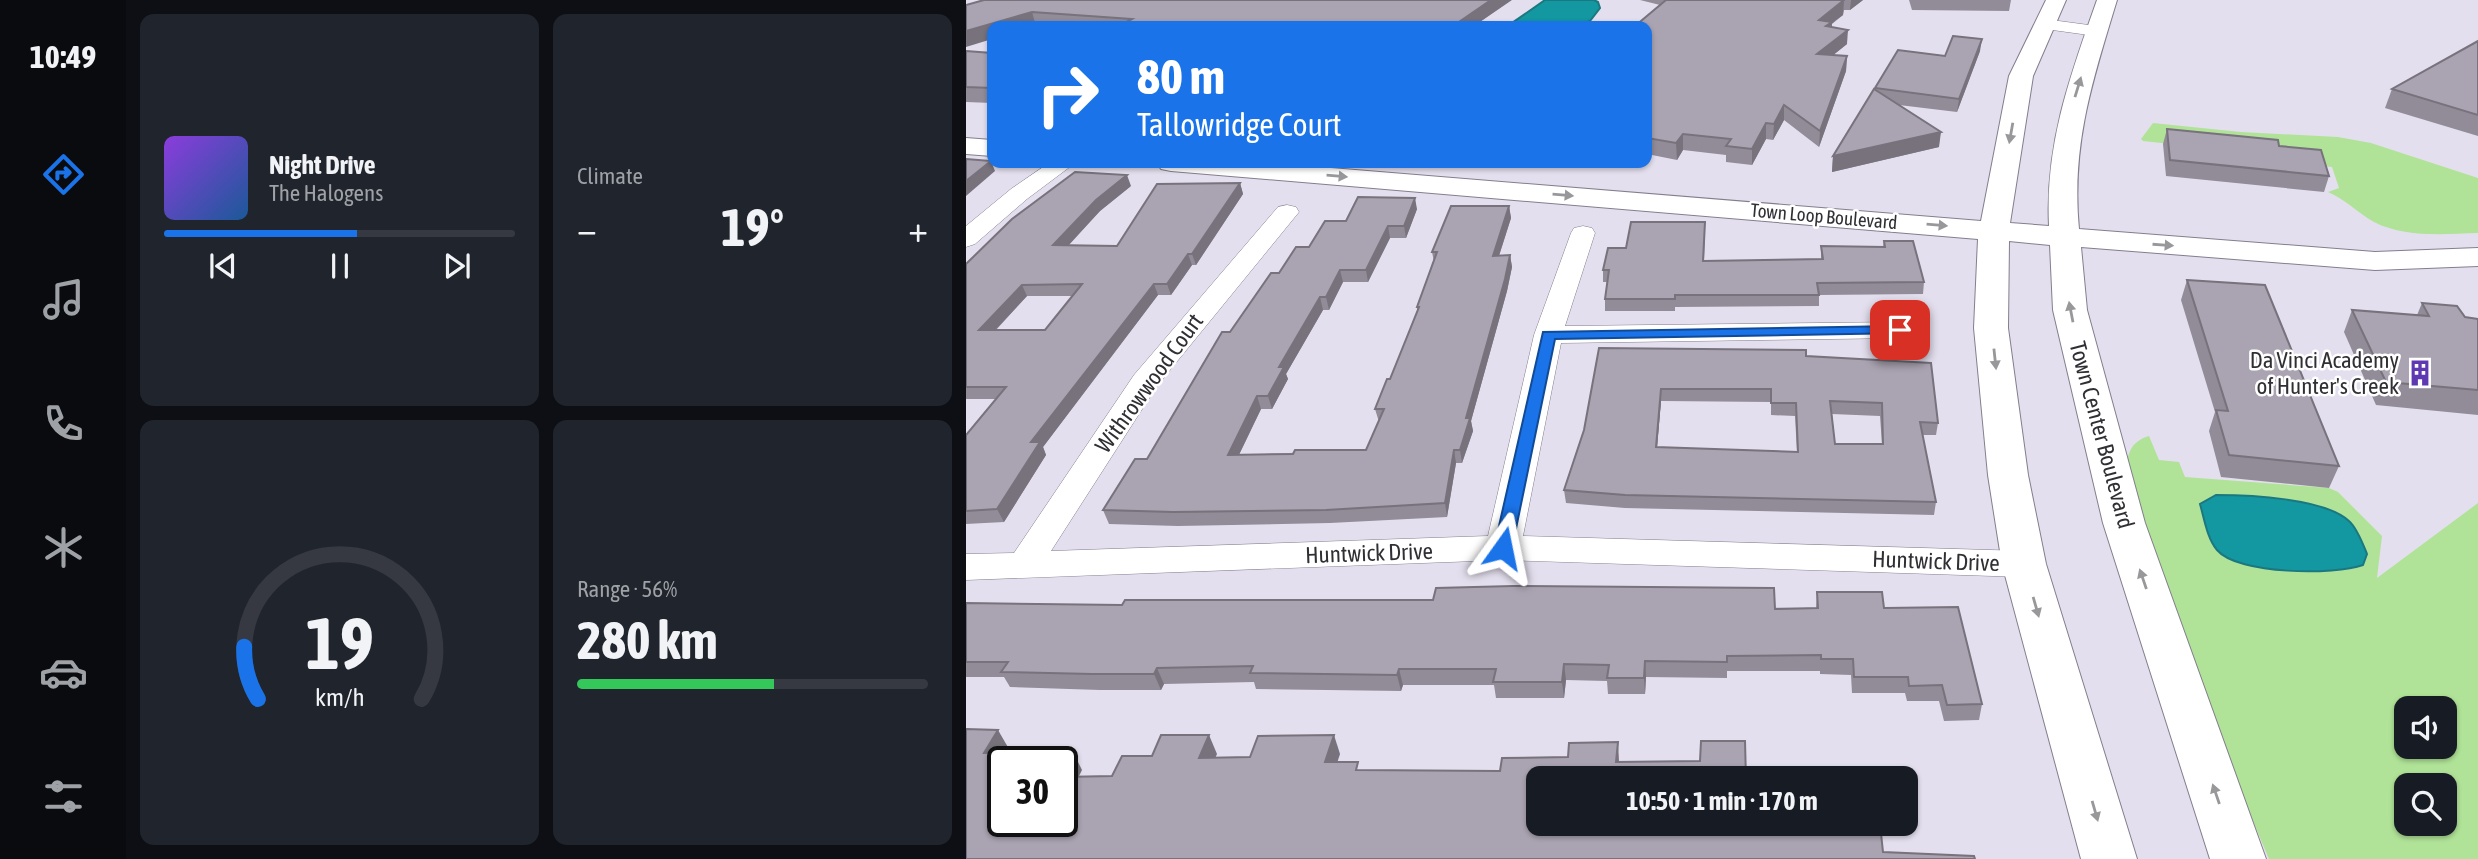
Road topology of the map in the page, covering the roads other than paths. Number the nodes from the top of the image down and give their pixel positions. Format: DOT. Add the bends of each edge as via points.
graph roads {
  1 [pos="2050,12"];
  2 [pos="2101,15"];
  3 [pos="966,122"];
  4 [pos="987,124"];
  5 [pos="966,146"];
  6 [pos="987,148"];
  7 [pos="1057,168"];
  8 [pos="1246,168"];
  9 [pos="1516,168"];
  10 [pos="1287,212"];
  11 [pos="1995,218"];
  12 [pos="2064,225"];
  13 [pos="1583,233"];
  14 [pos="966,239"];
  15 [pos="2478,239"];
  16 [pos="2478,257"];
  17 [pos="1900,330"];
  18 [pos="1548,335"];
  19 [pos="1503,548"];
  20 [pos="2024,564"];
  21 [pos="1024,565"];
  22 [pos="966,566"];
  23 [pos="2109,859"];
  24 [pos="2238,859"];
  1 -- 2 [label="street"];
  1 -- 11 [label="street, one-way" via="2021,76"];
  12 -- 2 [label="street, Town Center Boulevard, one-way" via="2067,141 2074,101"];
  3 -- 4 [label="street"];
  5 -- 6 [label="street"];
  7 -- 14 [label="street"];
  8 -- 11 [label="street, Town Loop Boulevard, one-way"];
  9 -- 11 [label="street, Town Loop Boulevard"];
  10 -- 21 [label="street, Withrowwood Court" via="1145,382"];
  11 -- 12 [label="street, Town Loop Boulevard"];
  11 -- 20 [label="street, one-way" via="1991,328 2008,475"];
  12 -- 15 [label="street, Town Loop Boulevard"];
  12 -- 16 [label="street, Town Loop Boulevard, one-way" via="2375,261"];
  24 -- 12 [label="street, Town Center Boulevard, one-way" via="2124,523 2070,310"];
  13 -- 18 [label="street"];
  17 -- 18 [label="street"];
  18 -- 19 [label="street"];
  19 -- 20 [label="street, Huntwick Drive"];
  19 -- 21 [label="street, Huntwick Drive"];
  20 -- 23 [label="street, one-way"];
  21 -- 22 [label="street, Huntwick Drive"];
}
